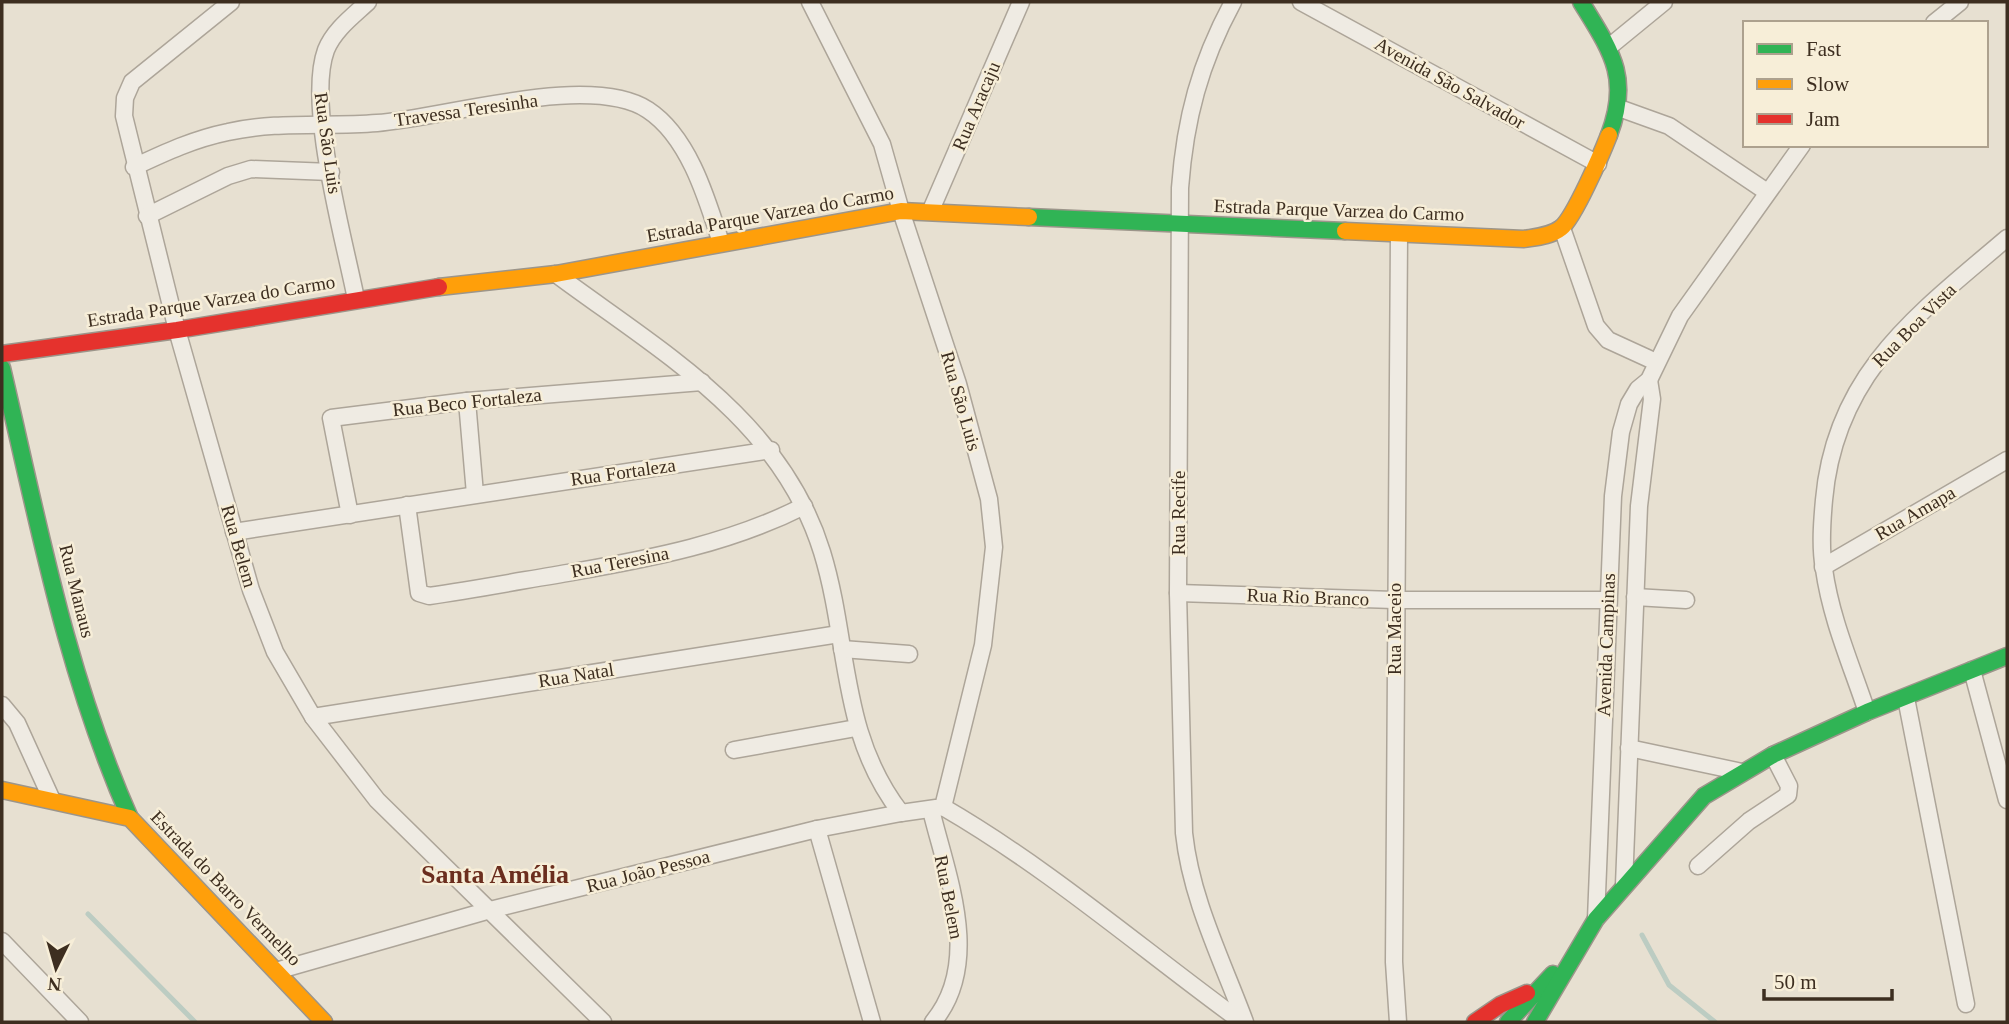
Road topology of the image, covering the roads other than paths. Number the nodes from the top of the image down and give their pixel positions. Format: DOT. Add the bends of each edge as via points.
graph roads {
  1 [pos="232,2"];
  2 [pos="368,2"];
  3 [pos="810,2"];
  4 [pos="1021,2"];
  5 [pos="1233,2"];
  6 [pos="1301,2"];
  7 [pos="1581,2"];
  8 [pos="1664,2"];
  9 [pos="1960,2"];
  10 [pos="1936,21"];
  11 [pos="1609,47"];
  12 [pos="1619,108"];
  13 [pos="322,127"];
  14 [pos="1801,147"];
  15 [pos="1598,164"];
  16 [pos="134,167"];
  17 [pos="331,173"];
  18 [pos="1767,192"];
  19 [pos="931,210"];
  20 [pos="901,211"];
  21 [pos="147,216"];
  22 [pos="1181,224"];
  23 [pos="1562,228"];
  24 [pos="1399,235"];
  25 [pos="2007,238"];
  26 [pos="722,243"];
  27 [pos="556,274"];
  28 [pos="356,299"];
  29 [pos="177,330"];
  30 [pos="2,354"];
  31 [pos="1656,362"];
  32 [pos="2,368"];
  33 [pos="1648,380"];
  34 [pos="702,382"];
  35 [pos="467,401"];
  36 [pos="771,450"];
  37 [pos="2007,460"];
  38 [pos="475,494"];
  39 [pos="407,505"];
  40 [pos="804,506"];
  41 [pos="350,515"];
  42 [pos="234,532"];
  43 [pos="1823,567"];
  44 [pos="1178,593"];
  45 [pos="1635,597"];
  46 [pos="1394,600"];
  47 [pos="1607,600"];
  48 [pos="1686,600"];
  49 [pos="840,641"];
  50 [pos="909,654"];
  51 [pos="2007,656"];
  52 [pos="1972,670"];
  53 [pos="1906,698"];
  54 [pos="2,705"];
  55 [pos="1867,712"];
  56 [pos="313,716"];
  57 [pos="856,728"];
  58 [pos="1629,748"];
  59 [pos="734,750"];
  60 [pos="1773,755"];
  61 [pos="1742,772"];
  62 [pos="2,790"];
  63 [pos="52,800"];
  64 [pos="2007,800"];
  65 [pos="937,809"];
  66 [pos="901,813"];
  67 [pos="130,818"];
  68 [pos="817,829"];
  69 [pos="1698,866"];
  70 [pos="1624,885"];
  71 [pos="490,910"];
  72 [pos="1596,919"];
  73 [pos="2,941"];
  74 [pos="1577,951"];
  75 [pos="276,971"];
  76 [pos="1538,988"];
  77 [pos="1966,1004"];
  78 [pos="80,1022"];
  79 [pos="324,1022"];
  80 [pos="603,1022"];
  81 [pos="872,1022"];
  82 [pos="933,1022"];
  83 [pos="1244,1022"];
  84 [pos="1398,1022"];
  85 [pos="1475,1022"];
  86 [pos="1508,1022"];
  87 [pos="1535,1022"];
  1 -- 16 [label="street, Rua Belem" via="132,82 124,116"];
  2 -- 13 [label="street, Rua São Luis" via="335,33 327,48 320,70"];
  3 -- 20 [label="street, Rua São Luis" via="882,144"];
  4 -- 19 [label="street, Rua Aracaju"];
  5 -- 22 [label="street, Rua Recife" via="1194,91 1184,139"];
  6 -- 15 [label="street, Avenida São Salvador"];
  7 -- 11 [label="street"];
  8 -- 11 [label="street"];
  9 -- 10 [label="street"];
  11 -- 12 [label="street" via="1616,65"];
  12 -- 15 [label="street"];
  12 -- 18 [label="street" via="1669,126"];
  13 -- 16 [label="street, Travessa Teresinha" via="231,131 187,142"];
  13 -- 17 [label="street, Rua São Luis"];
  13 -- 26 [label="street, Travessa Teresinha" via="581,95 621,98 648,110 673,134 695,174"];
  14 -- 18 [label="street"];
  15 -- 23 [label="street"];
  16 -- 21 [label="street, Rua Belem"];
  17 -- 21 [label="street" via="251,169"];
  17 -- 28 [label="street, Rua São Luis"];
  18 -- 31 [label="street, Avenida Campinas" via="1680,316"];
  19 -- 20 [label="street, Estrada Parque Varzea do Carmo"];
  19 -- 22 [label="street, Estrada Parque Varzea do Carmo"];
  20 -- 26 [label="street, Estrada Parque Varzea do Carmo"];
  20 -- 65 [label="street, Rua São Luis" via="962,397 989,499 994,547 984,645"];
  21 -- 29 [label="street, Rua Belem"];
  22 -- 24 [label="street, Estrada Parque Varzea do Carmo"];
  22 -- 44 [label="street, Rua Recife"];
  23 -- 24 [label="street, Estrada Parque Varzea do Carmo" via="1524,239"];
  23 -- 31 [label="street" via="1596,326 1608,340"];
  24 -- 46 [label="street, Rua Maceio"];
  25 -- 43 [label="street, Rua Boa Vista" via="1918,314 1869,369 1841,420 1826,473"];
  26 -- 27 [label="street, Estrada Parque Varzea do Carmo"];
  27 -- 28 [label="street, Estrada Parque Varzea do Carmo"];
  27 -- 34 [label="street"];
  28 -- 29 [label="street, Estrada Parque Varzea do Carmo"];
  29 -- 30 [label="street, Estrada Parque Varzea do Carmo"];
  29 -- 42 [label="street, Rua Belem"];
  31 -- 33 [label="street, Avenida Campinas"];
  32 -- 67 [label="street, Rua Manaus" via="65,632 109,776"];
  33 -- 45 [label="street, Avenida Campinas" via="1652,399 1639,506"];
  33 -- 47 [label="street, Avenida Campinas" via="1629,404 1621,432"];
  34 -- 35 [label="street, Rua Beco Fortaleza"];
  34 -- 36 [label="street"];
  35 -- 38 [label="street"];
  35 -- 41 [label="street, Rua Beco Fortaleza" via="331,418"];
  36 -- 38 [label="street, Rua Fortaleza"];
  36 -- 40 [label="street"];
  37 -- 43 [label="street, Rua Amapa"];
  38 -- 39 [label="street, Rua Fortaleza"];
  39 -- 40 [label="street, Rua Teresina" via="419,593 429,596 714,544"];
  39 -- 41 [label="street, Rua Fortaleza"];
  40 -- 49 [label="street" via="822,553"];
  41 -- 42 [label="street, Rua Fortaleza"];
  42 -- 56 [label="street, Rua Belem" via="275,652"];
  43 -- 55 [label="street, Rua Boa Vista" via="1843,649"];
  44 -- 46 [label="street, Rua Rio Branco"];
  44 -- 83 [label="street, Rua Recife" via="1187,862"];
  45 -- 48 [label="street"];
  45 -- 58 [label="street, Avenida Campinas"];
  46 -- 47 [label="street, Rua Rio Branco"];
  46 -- 84 [label="street, Rua Maceio"];
  47 -- 72 [label="street, Avenida Campinas"];
  49 -- 50 [label="street, Rua Natal"];
  49 -- 56 [label="street, Rua Natal"];
  49 -- 57 [label="street"];
  51 -- 52 [label="street"];
  52 -- 53 [label="street"];
  52 -- 64 [label="street"];
  53 -- 55 [label="street"];
  53 -- 77 [label="street"];
  54 -- 63 [label="street" via="17,723"];
  55 -- 60 [label="street"];
  56 -- 71 [label="street, Rua Belem" via="377,800"];
  57 -- 59 [label="street"];
  57 -- 66 [label="street" via="885,792"];
  58 -- 61 [label="street"];
  58 -- 70 [label="street, Avenida Campinas"];
  60 -- 61 [label="street"];
  60 -- 69 [label="street" via="1789,786 1788,795 1749,821"];
  61 -- 70 [label="street" via="1704,796"];
  62 -- 63 [label="street, Estrada do Barro Vermelho"];
  63 -- 67 [label="street, Estrada do Barro Vermelho"];
  65 -- 66 [label="street"];
  65 -- 82 [label="street, Rua Belem" via="959,947 951,996"];
  65 -- 83 [label="street" via="992,836"];
  66 -- 68 [label="street, Rua João Pessoa"];
  67 -- 75 [label="street, Estrada do Barro Vermelho"];
  68 -- 71 [label="street, Rua João Pessoa"];
  68 -- 81 [label="street"];
  70 -- 72 [label="street"];
  71 -- 75 [label="street, Rua João Pessoa"];
  71 -- 80 [label="street, Rua Belem"];
  72 -- 74 [label="street"];
  73 -- 78 [label="street"];
  74 -- 76 [label="street"];
  74 -- 87 [label="street"];
  75 -- 79 [label="street, Estrada do Barro Vermelho"];
  76 -- 85 [label="street"];
  76 -- 86 [label="street"];
}
